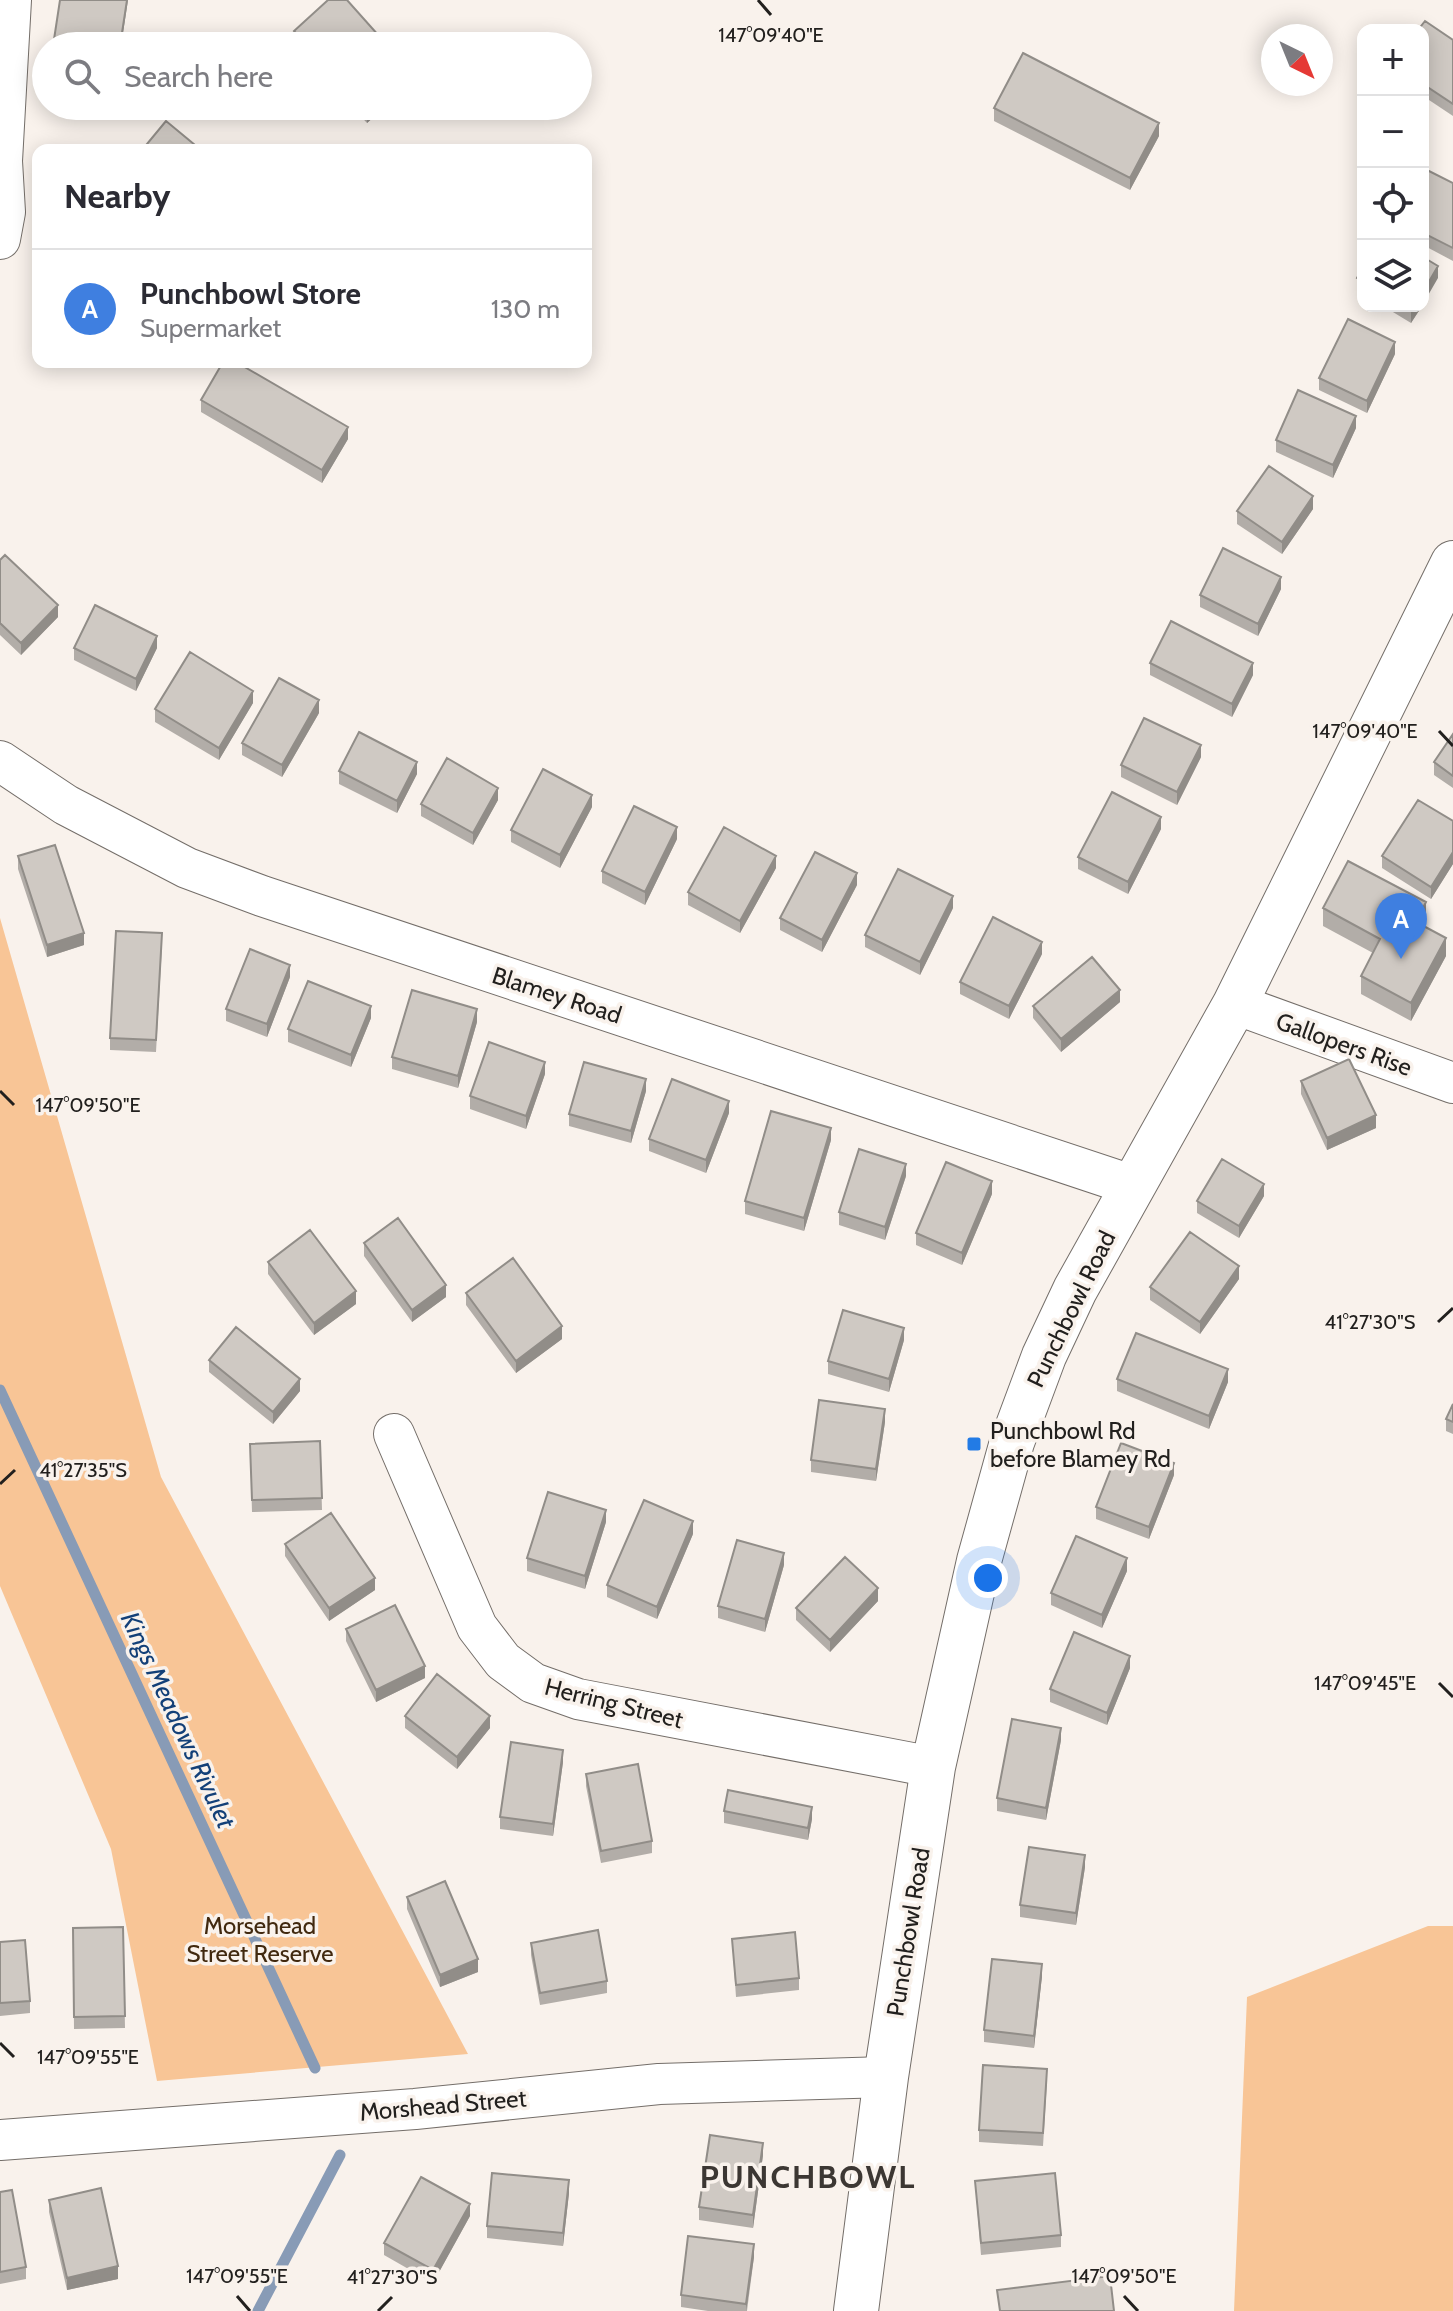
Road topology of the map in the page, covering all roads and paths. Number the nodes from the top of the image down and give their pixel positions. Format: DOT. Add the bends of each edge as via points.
graph roads {
  1 [pos="11,0"];
  2 [pos="0,239"];
  3 [pos="1453,563"];
  4 [pos="0,761"];
  5 [pos="1235,1004"];
  6 [pos="1453,1083"];
  7 [pos="1134,1186"];
  8 [pos="394,1434"];
  9 [pos="933,1767"];
  10 [pos="886,2077"];
  11 [pos="0,2140"];
  12 [pos="856,2311"];
  1 -- 2 [label="street"];
  3 -- 5 [label="street, Punchbowl Road"];
  4 -- 7 [label="street, Blamey Road" via="66,805 187,868"];
  5 -- 6 [label="street, Gallopers Rise"];
  5 -- 7 [label="street, Punchbowl Road"];
  7 -- 9 [label="street, Punchbowl Road" via="1075,1290 1012,1442"];
  8 -- 9 [label="street, Herring Street" via="477,1627 503,1661 533,1683 578,1699"];
  9 -- 10 [label="street, Punchbowl Road"];
  10 -- 11 [label="street, Morshead Street" via="659,2084 415,2109"];
  10 -- 12 [label="street, Punchbowl Road"];
}
